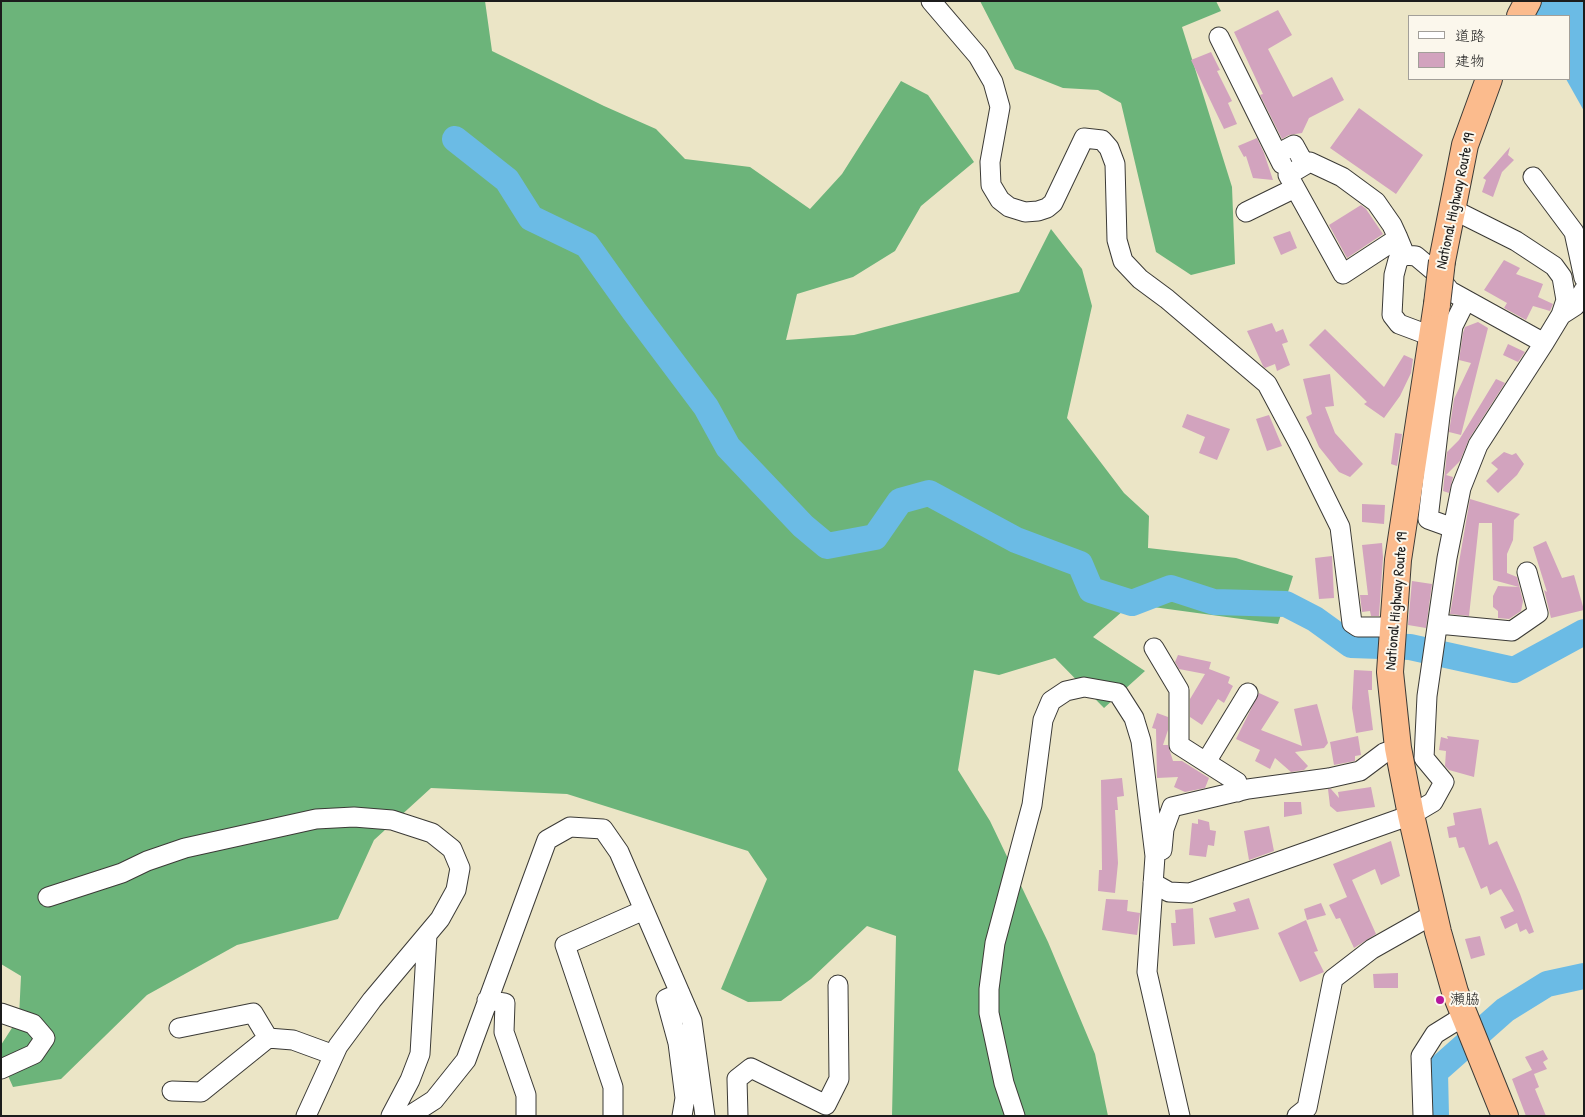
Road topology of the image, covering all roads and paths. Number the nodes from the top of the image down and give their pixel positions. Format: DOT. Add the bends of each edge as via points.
graph roads {
  1 [pos="931,1"];
  2 [pos="1528,1"];
  3 [pos="1521,15"];
  4 [pos="1219,37"];
  5 [pos="1488,81"];
  6 [pos="1277,154"];
  7 [pos="1305,165"];
  8 [pos="1533,177"];
  9 [pos="1292,181"];
  10 [pos="1452,209"];
  11 [pos="1246,212"];
  12 [pos="1402,246"];
  13 [pos="1584,278"];
  14 [pos="1584,290"];
  15 [pos="1466,300"];
  16 [pos="1561,315"];
  17 [pos="1431,336"];
  18 [pos="1544,343"];
  19 [pos="1453,528"];
  20 [pos="1527,572"];
  21 [pos="1438,624"];
  22 [pos="1392,632"];
  23 [pos="1154,648"];
  24 [pos="1248,693"];
  25 [pos="1398,748"];
  26 [pos="1206,762"];
  27 [pos="1238,792"];
  28 [pos="1411,815"];
  29 [pos="1155,856"];
  30 [pos="1153,883"];
  31 [pos="48,898"];
  32 [pos="644,910"];
  33 [pos="1434,914"];
  34 [pos="427,935"];
  35 [pos="838,985"];
  36 [pos="680,994"];
  37 [pos="487,1000"];
  38 [pos="1,1014"];
  39 [pos="1464,1016"];
  40 [pos="179,1028"];
  41 [pos="268,1038"];
  42 [pos="334,1055"];
  43 [pos="1,1069"];
  44 [pos="172,1091"];
  45 [pos="826,1110"];
  46 [pos="306,1116"];
  47 [pos="391,1116"];
  48 [pos="409,1116"];
  49 [pos="526,1116"];
  50 [pos="613,1116"];
  51 [pos="682,1116"];
  52 [pos="705,1116"];
  53 [pos="738,1116"];
  54 [pos="1015,1116"];
  55 [pos="1180,1116"];
  56 [pos="1297,1116"];
  57 [pos="1423,1116"];
  58 [pos="1505,1116"];
  1 -- 22 [label="street" via="978,56 993,82 1000,107 990,162 991,184 1000,200 1025,212 1047,208 1053,203 1084,138 1102,140 1110,148 1115,164 1117,240 1123,260 1140,279 1266,384 1300,444 1340,528 1352,622 1358,627"];
  2 -- 3 [label="highway"];
  4 -- 6 [label="street"];
  5 -- 10 [label="highway, National Highway Route 19" via="1466,145"];
  6 -- 7 [label="street" via="1294,145"];
  6 -- 9 [label="street"];
  7 -- 9 [label="street"];
  7 -- 12 [label="street" via="1310,162 1342,177 1376,202"];
  8 -- 13 [label="street" via="1574,232"];
  9 -- 11 [label="street"];
  9 -- 12 [label="street" via="1343,274"];
  10 -- 16 [label="street" via="1516,241 1554,266 1562,277 1566,300"];
  10 -- 17 [label="highway, National Highway Route 19, bridge"];
  12 -- 15 [label="street" via="1435,272 1450,292"];
  12 -- 17 [label="street" via="1394,275 1392,315 1399,324"];
  14 -- 16 [label="street" via="1575,306"];
  15 -- 18 [label="street"];
  15 -- 19 [label="street" via="1453,326 1428,520"];
  16 -- 18 [label="street"];
  17 -- 22 [label="highway, National Highway Route 19" via="1398,560"];
  18 -- 19 [label="street" via="1478,445 1462,488"];
  19 -- 21 [label="street"];
  20 -- 21 [label="street" via="1538,613 1512,630"];
  21 -- 28 [label="street" via="1427,696 1424,758 1444,782 1433,802"];
  22 -- 25 [label="highway, National Highway Route 19" via="1390,672"];
  23 -- 26 [label="street" via="1179,690 1179,746"];
  24 -- 26 [label="street"];
  25 -- 27 [label="street" via="1384,753 1360,771"];
  25 -- 28 [label="highway, National Highway Route 19"];
  26 -- 27 [label="street" via="1237,782"];
  27 -- 29 [label="street" via="1172,807 1164,829 1162,854"];
  28 -- 30 [label="street" via="1190,893 1170,892"];
  28 -- 33 [label="highway, National Highway Route 19"];
  29 -- 30 [label="street"];
  29 -- 54 [label="street" via="1141,741 1134,718 1118,693 1084,687 1066,691 1050,701 1043,720 1032,805 995,943 989,989 990,1014 1004,1083"];
  30 -- 55 [label="street" via="1147,972"];
  31 -- 34 [label="street" via="185,848 316,819 392,820 432,833 452,848 460,868 456,890"];
  32 -- 36 [label="street"];
  32 -- 37 [label="street" via="619,852 603,829 570,827 559,832 547,840"];
  32 -- 50 [label="street" via="565,945 613,1087"];
  33 -- 39 [label="highway, National Highway Route 19"];
  33 -- 56 [label="street" via="1372,949 1333,979 1307,1108"];
  34 -- 42 [label="street" via="372,1000"];
  34 -- 47 [label="street" via="420,1054"];
  35 -- 45 [label="street" via="839,1080"];
  36 -- 51 [label="street" via="666,999 678,1043 685,1098"];
  36 -- 52 [label="street" via="692,1021"];
  37 -- 48 [label="street" via="466,1060 434,1100"];
  37 -- 49 [label="street" via="505,1003 504,1032 526,1095"];
  38 -- 43 [label="street" via="33,1024 45,1038 34,1054"];
  39 -- 57 [label="street" via="1436,1034 1421,1056"];
  39 -- 58 [label="highway, National Highway Route 19"];
  40 -- 41 [label="street" via="253,1013"];
  41 -- 42 [label="street" via="293,1040"];
  41 -- 44 [label="street" via="202,1092"];
  42 -- 46 [label="street"];
  45 -- 53 [label="street" via="751,1068 737,1079"];
}
